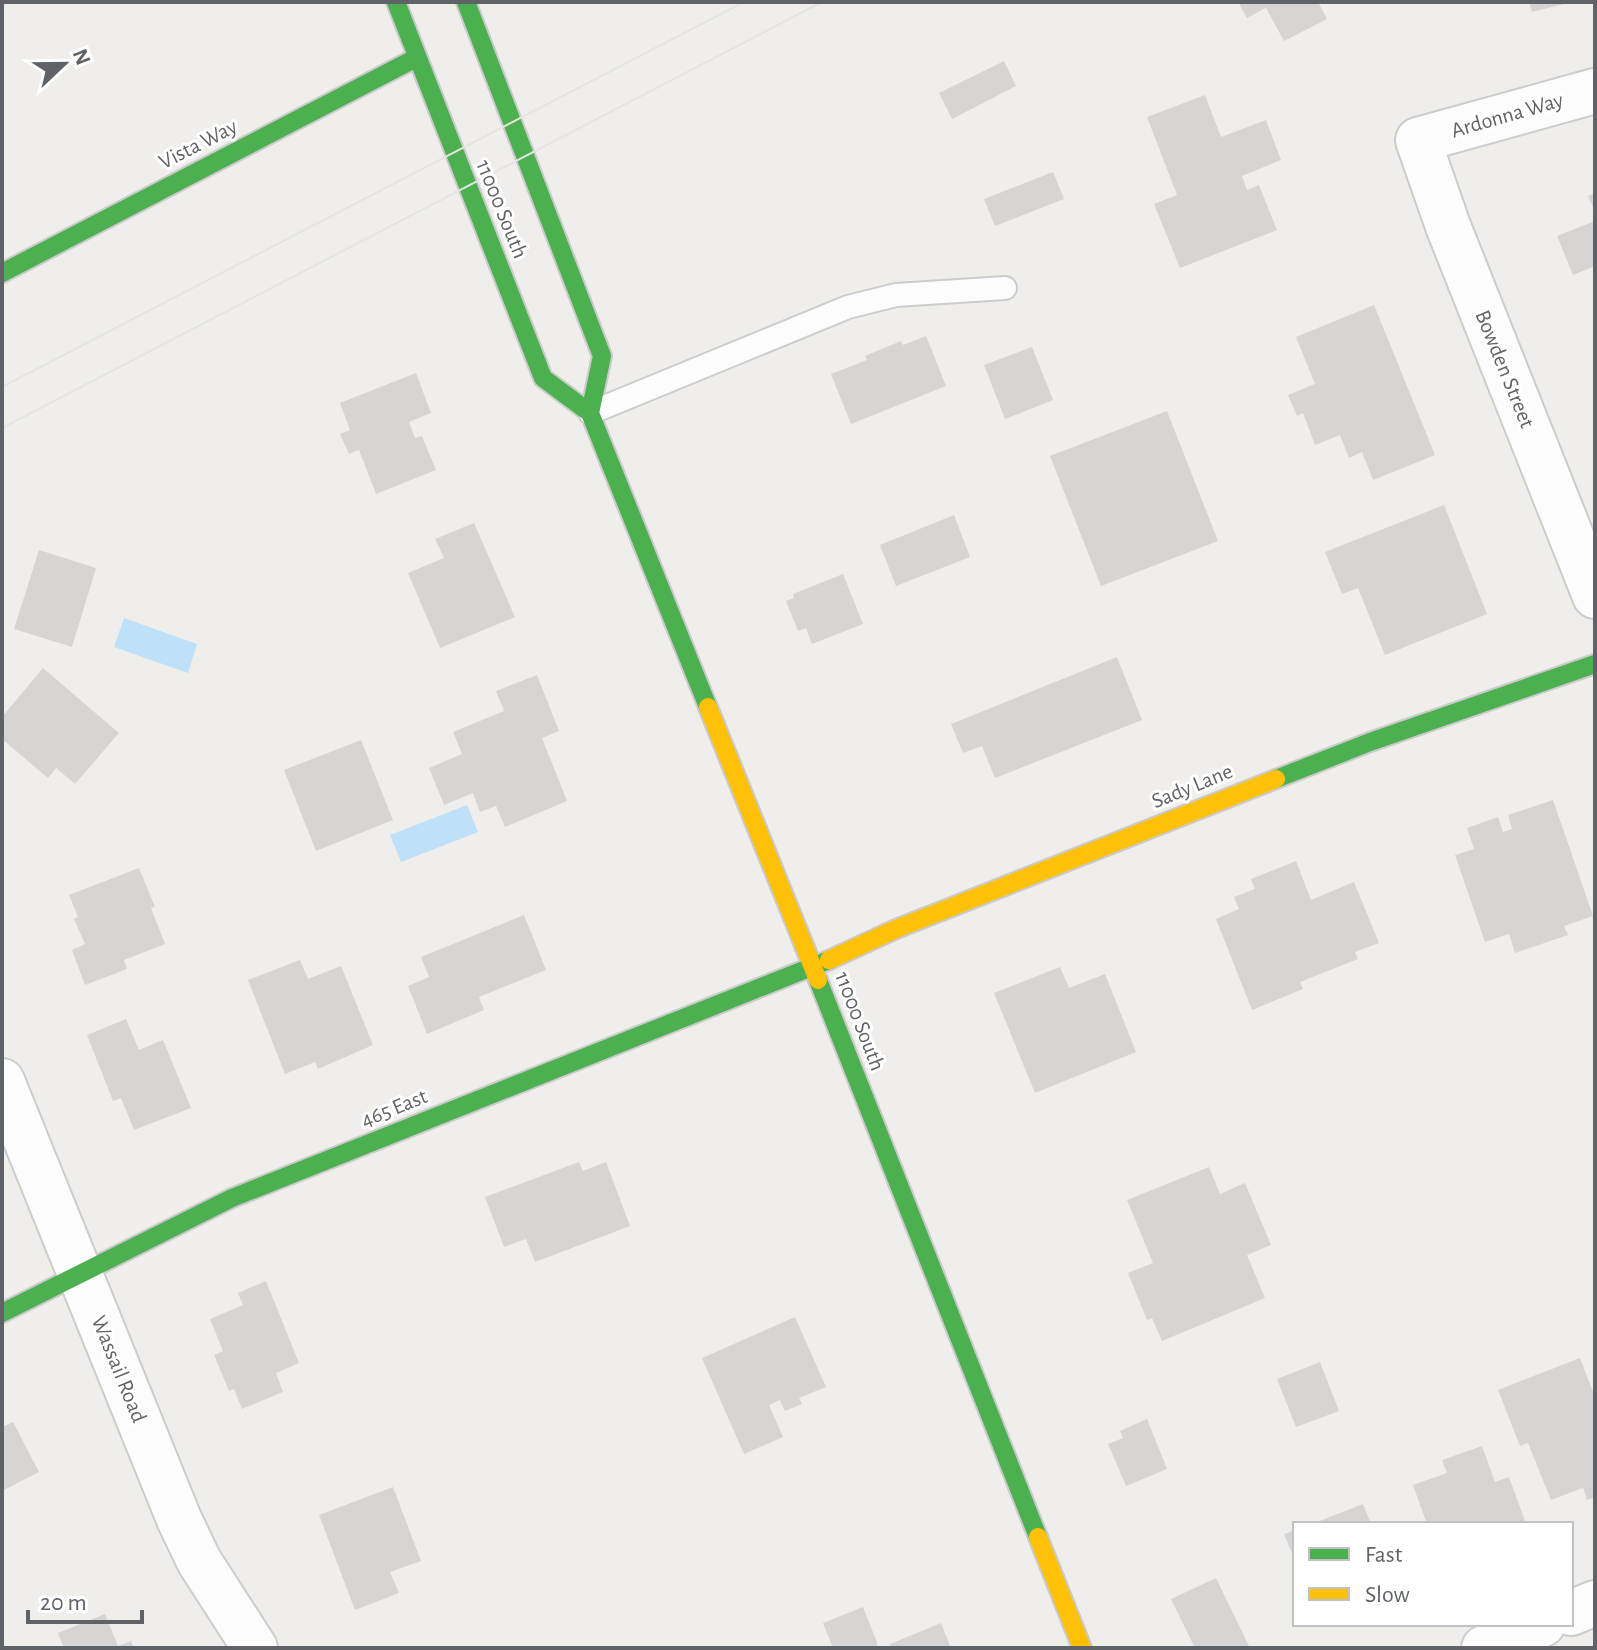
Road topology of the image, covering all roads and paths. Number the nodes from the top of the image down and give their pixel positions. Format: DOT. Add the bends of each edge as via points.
graph roads {
  1 [pos="396,2"];
  2 [pos="466,2"];
  3 [pos="416,58"];
  4 [pos="1595,91"];
  5 [pos="1418,140"];
  6 [pos="2,273"];
  7 [pos="1005,288"];
  8 [pos="590,413"];
  9 [pos="1595,596"];
  10 [pos="1595,664"];
  11 [pos="813,967"];
  12 [pos="2,1081"];
  13 [pos="80,1272"];
  14 [pos="2,1313"];
  15 [pos="1538,1626"];
  16 [pos="255,1648"];
  17 [pos="1082,1648"];
  18 [pos="1484,1648"];
  1 -- 3 [label="street, 11000 South"];
  2 -- 8 [label="street, 11000 South" via="602,356"];
  3 -- 6 [label="street, Vista Way"];
  3 -- 8 [label="street, 11000 South" via="543,378"];
  4 -- 5 [label="street, Ardonna Way"];
  5 -- 9 [label="street, Bowden Street"];
  7 -- 8 [label="lane" via="896,295 848,307"];
  8 -- 11 [label="street, 11000 South"];
  10 -- 11 [label="street, Sady Lane" via="1370,742 896,929"];
  11 -- 13 [label="street, 465 East" via="232,1198"];
  11 -- 17 [label="street, 11000 South"];
  12 -- 13 [label="street, Wassail Road"];
  13 -- 14 [label="street, 465 East"];
  13 -- 16 [label="street, Wassail Road" via="179,1519 199,1561"];
  15 -- 18 [label="street"];
}
